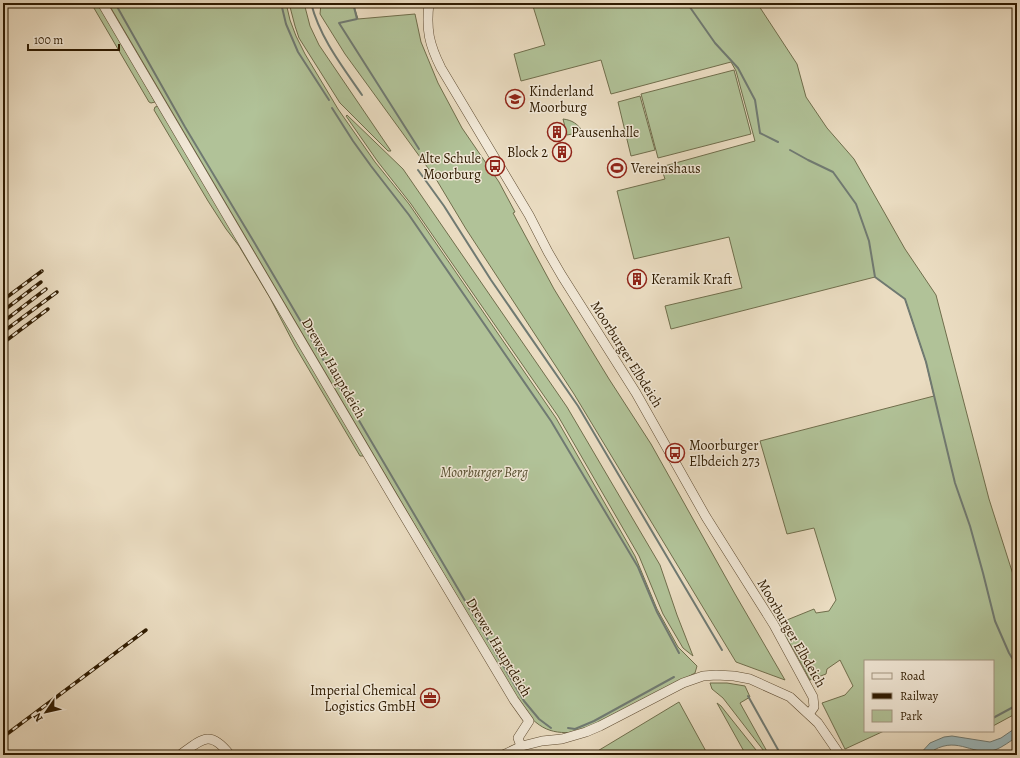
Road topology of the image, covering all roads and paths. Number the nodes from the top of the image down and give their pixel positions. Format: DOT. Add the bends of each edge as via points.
graph roads {
  1 [pos="102,3"];
  2 [pos="429,3"];
  3 [pos="771,689"];
  4 [pos="809,714"];
  5 [pos="810,724"];
  6 [pos="521,746"];
  7 [pos="180,755"];
  8 [pos="230,755"];
  9 [pos="503,755"];
  10 [pos="835,755"];
  11 [pos="840,755"];
  1 -- 6 [label="street, Drewer Hauptdeich" via="394,499 529,722 518,738"];
  2 -- 4 [label="street, Moorburger Elbdeich" via="429,39 441,68 525,208 551,258 636,393 706,517 774,625 813,697 814,705"];
  3 -- 4 [label="street" via="790,697"];
  3 -- 5 [label="street"];
  3 -- 6 [label="street" via="743,677 703,676 683,683 586,732"];
  4 -- 5 [label="street, Moorburger Elbdeich"];
  4 -- 11 [label="street"];
  5 -- 10 [label="street"];
  6 -- 9 [label="street"];
  7 -- 8 [label="street" via="196,743 208,739 220,744"];
}
